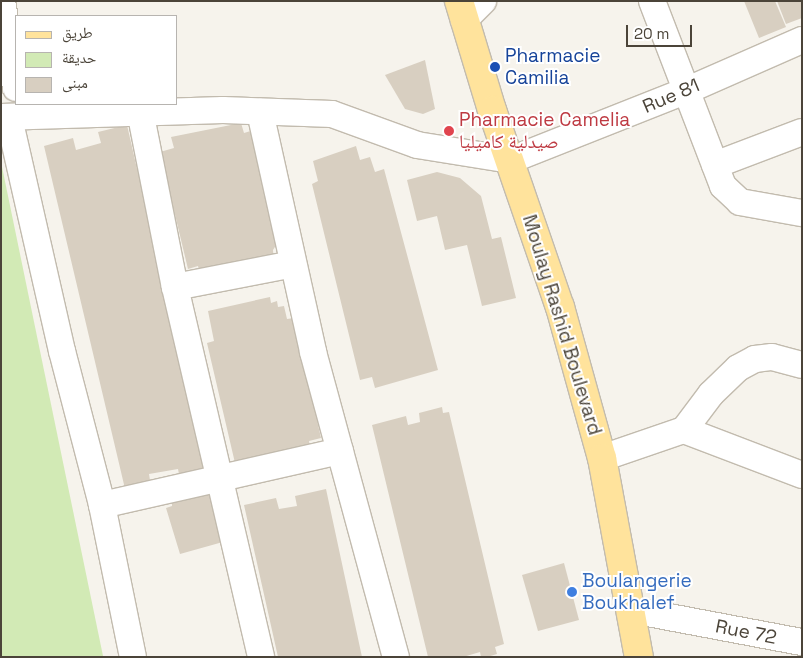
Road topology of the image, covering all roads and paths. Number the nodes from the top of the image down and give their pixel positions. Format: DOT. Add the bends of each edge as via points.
graph roads {
  1 [pos="2,1"];
  2 [pos="652,1"];
  3 [pos="468,8"];
  4 [pos="802,40"];
  5 [pos="15,82"];
  6 [pos="688,90"];
  7 [pos="140,111"];
  8 [pos="260,112"];
  9 [pos="12,114"];
  10 [pos="802,132"];
  11 [pos="511,160"];
  12 [pos="715,165"];
  13 [pos="802,213"];
  14 [pos="292,264"];
  15 [pos="175,287"];
  16 [pos="802,365"];
  17 [pos="684,430"];
  18 [pos="340,451"];
  19 [pos="602,458"];
  20 [pos="802,475"];
  21 [pos="220,479"];
  22 [pos="102,505"];
  23 [pos="632,610"];
  24 [pos="802,642"];
  25 [pos="132,657"];
  26 [pos="261,657"];
  27 [pos="396,657"];
  28 [pos="639,657"];
  1 -- 5 [label="street"];
  2 -- 6 [label="street"];
  3 -- 11 [label="main road, Moulay Rashid Boulevard" via="492,110"];
  4 -- 6 [label="street, Rue 81"];
  6 -- 11 [label="street, Rue 81"];
  6 -- 12 [label="street"];
  7 -- 8 [label="street"];
  7 -- 9 [label="street"];
  7 -- 15 [label="street"];
  8 -- 11 [label="street" via="332,114 417,145"];
  8 -- 14 [label="street"];
  9 -- 22 [label="street" via="62,350"];
  10 -- 12 [label="street"];
  11 -- 19 [label="main road, Moulay Rashid Boulevard" via="560,307"];
  12 -- 13 [label="street" via="728,194 740,202"];
  14 -- 15 [label="street"];
  14 -- 18 [label="street"];
  15 -- 21 [label="street"];
  16 -- 17 [label="street" via="772,357 755,359 738,368 711,394"];
  17 -- 19 [label="street"];
  17 -- 20 [label="street"];
  18 -- 21 [label="street"];
  18 -- 27 [label="street"];
  19 -- 23 [label="main road, Moulay Rashid Boulevard"];
  21 -- 22 [label="street"];
  21 -- 26 [label="street"];
  22 -- 25 [label="street"];
  23 -- 24 [label="street, Rue 72"];
  23 -- 28 [label="main road, Moulay Rashid Boulevard"];
}
